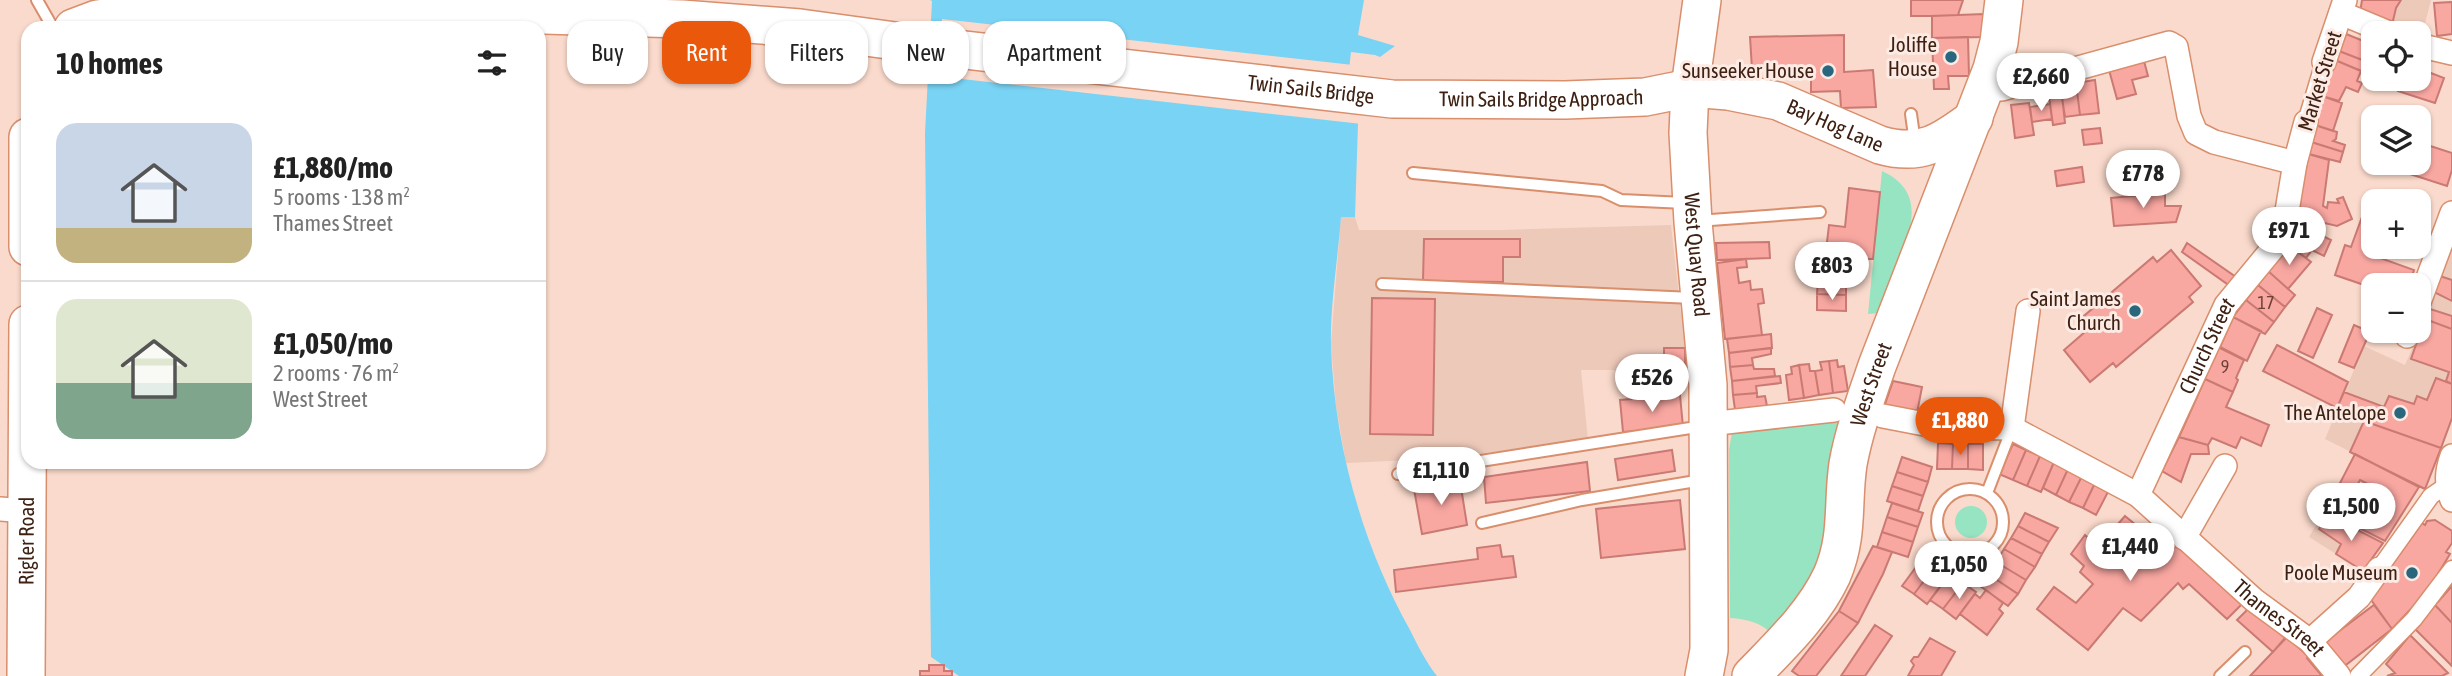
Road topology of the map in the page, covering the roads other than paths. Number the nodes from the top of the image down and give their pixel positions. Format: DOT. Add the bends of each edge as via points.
graph roads {
  1 [pos="37,0"];
  2 [pos="1702,0"];
  3 [pos="2004,0"];
  4 [pos="2343,7"];
  5 [pos="49,21"];
  6 [pos="92,21"];
  7 [pos="2368,21"];
  8 [pos="2431,48"];
  9 [pos="2452,53"];
  10 [pos="2324,62"];
  11 [pos="1690,88"];
  12 [pos="1392,99"];
  13 [pos="1980,103"];
  14 [pos="1911,114"];
  15 [pos="2306,122"];
  16 [pos="1916,149"];
  17 [pos="2295,163"];
  18 [pos="1413,173"];
  19 [pos="1692,212"];
  20 [pos="1820,212"];
  21 [pos="2452,212"];
  22 [pos="2430,273"];
  23 [pos="1382,284"];
  24 [pos="1700,298"];
  25 [pos="2028,311"];
  26 [pos="1834,410"];
  27 [pos="21,411"];
  28 [pos="1883,416"];
  29 [pos="1709,424"];
  30 [pos="2012,428"];
  31 [pos="2452,456"];
  32 [pos="2225,466"];
  33 [pos="1398,474"];
  34 [pos="1709,480"];
  35 [pos="2449,492"];
  36 [pos="1987,493"];
  37 [pos="2138,495"];
  38 [pos="13,510"];
  39 [pos="1482,523"];
  40 [pos="2184,538"];
  41 [pos="2379,569"];
  42 [pos="2452,569"];
  43 [pos="2310,641"];
  44 [pos="2245,652"];
  45 [pos="1713,671"];
  46 [pos="26,676"];
  47 [pos="1751,676"];
  48 [pos="2220,676"];
  49 [pos="2339,676"];
  50 [pos="2358,676"];
  1 -- 5 [label="lane"];
  2 -- 11 [label="highway, West Quay Road"];
  3 -- 13 [label="highway, West Street" via="1999,42"];
  4 -- 7 [label="street"];
  4 -- 10 [label="street, Market Street"];
  6 -- 12 [label="highway, Twin Sails Bridge" via="146,13 473,13 682,19 800,28"];
  8 -- 9 [label="street"];
  10 -- 15 [label="street, Market Street"];
  11 -- 12 [label="highway, Twin Sails Bridge Approach" via="1619,99"];
  11 -- 16 [label="highway, Bay Hog Lane" via="1778,101 1880,145"];
  11 -- 19 [label="highway, West Quay Road"];
  13 -- 16 [label="highway, Bay Hog Lane" via="1948,137"];
  13 -- 17 [label="street" via="2001,89 2169,43 2176,47 2196,133"];
  13 -- 47 [label="highway, West Street" via="1864,404 1849,462 1845,523 1835,568 1799,624"];
  14 -- 16 [label="lane"];
  15 -- 17 [label="street, Market Street"];
  17 -- 37 [label="street, Church Street" via="2278,242 2226,305"];
  18 -- 19 [label="lane" via="1602,191 1621,201 1669,204"];
  19 -- 20 [label="lane"];
  19 -- 24 [label="highway, West Quay Road"];
  21 -- 22 [label="street"];
  23 -- 24 [label="lane"];
  24 -- 29 [label="highway, West Quay Road"];
  25 -- 30 [label="street"];
  26 -- 29 [label="street"];
  27 -- 38 [label="highway, Rigler Road"];
  28 -- 30 [label="street, Thames Street" via="1941,427"];
  29 -- 33 [label="lane"];
  29 -- 34 [label="highway, West Quay Road"];
  30 -- 36 [label="lane"];
  30 -- 37 [label="street, Thames Street"];
  31 -- 35 [label="street" via="2447,472"];
  32 -- 40 [label="street"];
  34 -- 39 [label="lane" via="1582,500"];
  34 -- 45 [label="highway, West Quay Road"];
  35 -- 41 [label="street" via="2431,496"];
  36 -- 36 [label="lane" via="1976,489 1955,493 1940,508 1937,529 1941,539 1957,552 1978,554 1997,542 2002,532 2001,510"];
  37 -- 40 [label="street, Thames Street"];
  38 -- 46 [label="highway, Rigler Road"];
  40 -- 43 [label="street, Thames Street" via="2254,600"];
  41 -- 43 [label="street" via="2359,597"];
  42 -- 50 [label="street" via="2414,619"];
  43 -- 49 [label="street, Thames Street"];
  44 -- 48 [label="lane"];
}
